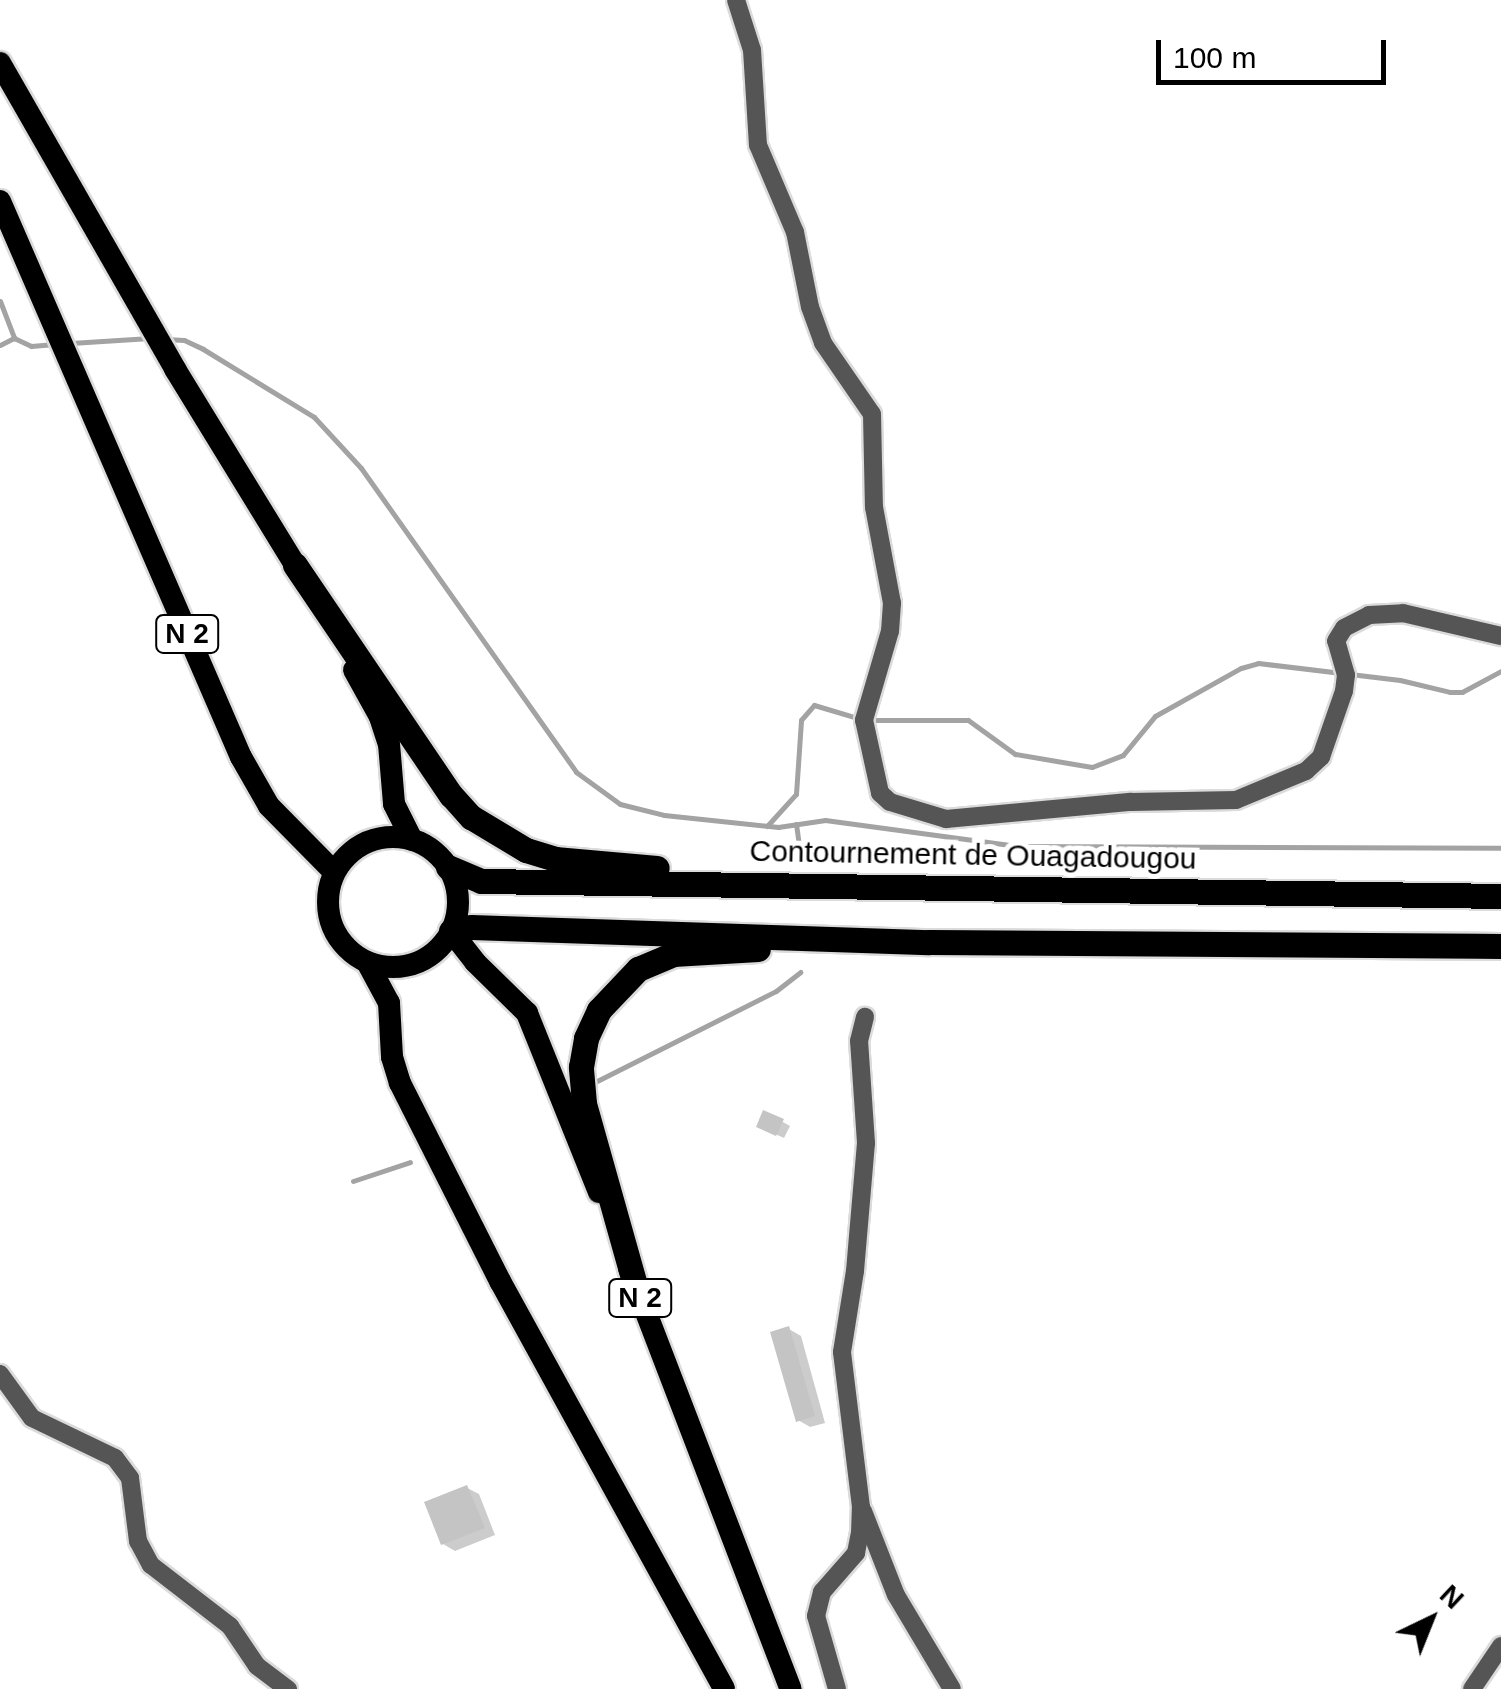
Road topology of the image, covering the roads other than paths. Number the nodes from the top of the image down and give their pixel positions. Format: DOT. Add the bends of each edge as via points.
graph roads {
  1 [pos="736,0"];
  2 [pos="0,63"];
  3 [pos="0,201"];
  4 [pos="295,564"];
  5 [pos="1501,636"];
  6 [pos="412,840"];
  7 [pos="448,867"];
  8 [pos="334,872"];
  9 [pos="931,886"];
  10 [pos="1501,896"];
  11 [pos="451,931"];
  12 [pos="929,942"];
  13 [pos="1501,946"];
  14 [pos="367,962"];
  15 [pos="865,1017"];
  16 [pos="635,1285"];
  17 [pos="0,1374"];
  18 [pos="861,1507"];
  19 [pos="1501,1646"];
  20 [pos="288,1689"];
  21 [pos="724,1689"];
  22 [pos="792,1689"];
  23 [pos="837,1689"];
  24 [pos="952,1689"];
  25 [pos="1472,1689"];
  1 -- 5 [label="street" via="752,50 758,145 795,232 810,307 823,343 872,414 874,506 892,603 864,720 880,793 890,802 946,820 1131,802 1236,800 1306,771 1321,757 1344,691 1336,641 1344,628 1369,616 1403,613"];
  2 -- 4 [label="main road"];
  3 -- 8 [label="main road, N 2" via="255,785"];
  4 -- 6 [label="main road" via="380,717 394,804"];
  4 -- 9 [label="highway" via="452,795 471,817 526,850 590,863"];
  6 -- 7 [label="main road, Contournement de Ouagadougou"];
  6 -- 8 [label="main road" via="362,843"];
  7 -- 9 [label="highway, Contournement de Ouagadougou" via="481,882"];
  7 -- 11 [label="main road" via="458,896"];
  8 -- 14 [label="main road" via="328,903 335,933"];
  9 -- 10 [label="highway, Contournement de Ouagadougou"];
  11 -- 12 [label="highway" via="471,926"];
  11 -- 14 [label="main road" via="432,955 411,965"];
  11 -- 16 [label="main road, N 2" via="527,1013"];
  12 -- 13 [label="highway"];
  12 -- 16 [label="highway" via="673,954 616,988 586,1038 581,1067 584,1103"];
  14 -- 21 [label="main road" via="389,1003 400,1084"];
  15 -- 18 [label="street" via="859,1041 866,1143 842,1352"];
  16 -- 22 [label="main road, N 2"];
  17 -- 20 [label="street" via="32,1418 115,1458 130,1478 138,1541 152,1565 230,1626 258,1666"];
  18 -- 23 [label="street" via="856,1553 822,1592 816,1616"];
  18 -- 24 [label="street" via="896,1594"];
  19 -- 25 [label="street"];
}
